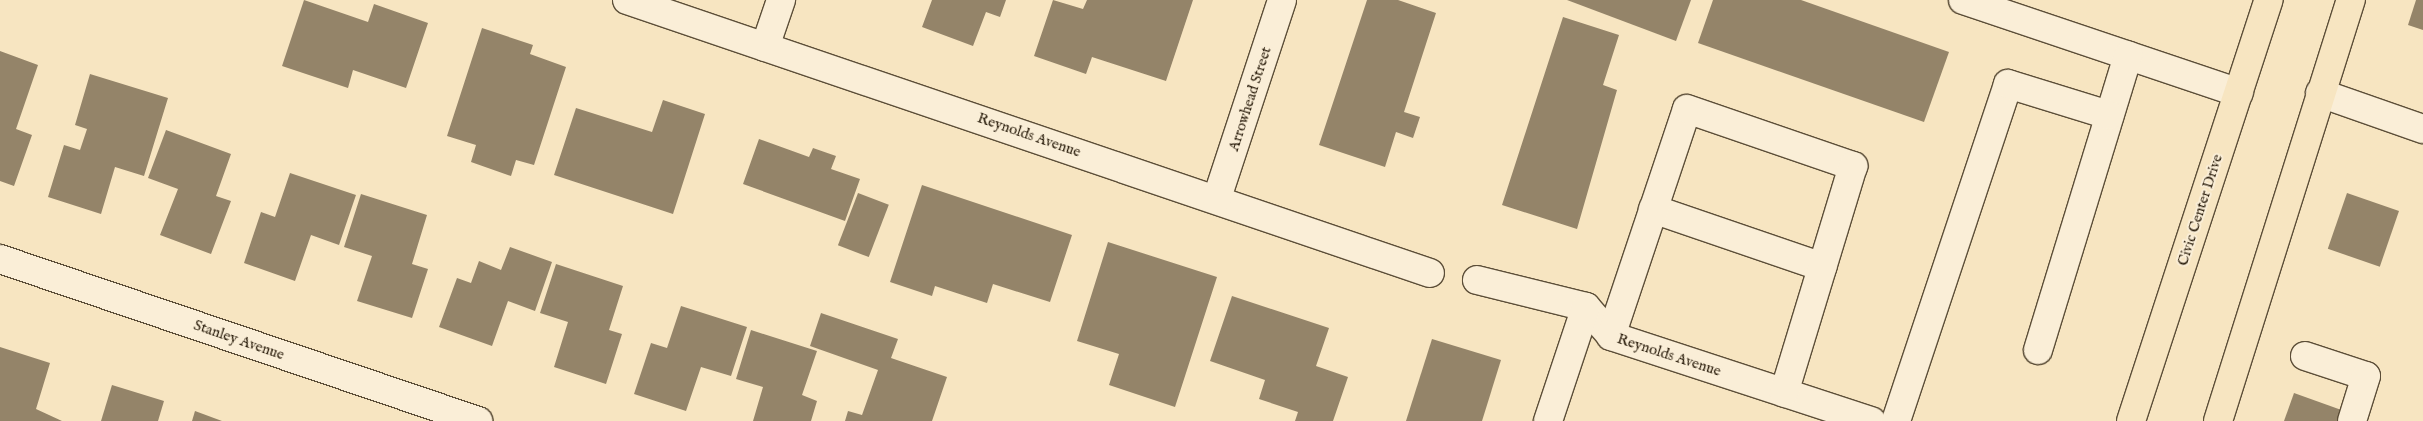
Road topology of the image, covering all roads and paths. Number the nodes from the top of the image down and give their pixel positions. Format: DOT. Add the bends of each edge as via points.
graph roads {
  1 [pos="627,0"];
  2 [pos="781,0"];
  3 [pos="1282,0"];
  4 [pos="1964,0"];
  5 [pos="2269,0"];
  6 [pos="2351,0"];
  7 [pos="765,47"];
  8 [pos="2128,55"];
  9 [pos="2239,92"];
  10 [pos="2320,93"];
  11 [pos="2109,115"];
  12 [pos="2423,130"];
  13 [pos="1217,198"];
  14 [pos="1652,209"];
  15 [pos="0,260"];
  16 [pos="1822,267"];
  17 [pos="1430,273"];
  18 [pos="1477,280"];
  19 [pos="1586,307"];
  20 [pos="1612,336"];
  21 [pos="2038,350"];
  22 [pos="2305,356"];
  23 [pos="1784,393"];
  24 [pos="478,421"];
  25 [pos="1548,421"];
  26 [pos="1871,421"];
  27 [pos="1896,421"];
  28 [pos="2131,421"];
  29 [pos="2218,421"];
  30 [pos="2352,421"];
  1 -- 7 [label="street, Reynolds Avenue"];
  2 -- 7 [label="street"];
  3 -- 13 [label="street, Arrowhead Street"];
  4 -- 8 [label="street"];
  5 -- 9 [label="main road, Civic Center Drive"];
  6 -- 10 [label="main road"];
  7 -- 13 [label="street, Reynolds Avenue"];
  8 -- 9 [label="street"];
  8 -- 11 [label="street"];
  9 -- 28 [label="main road, Civic Center Drive"];
  10 -- 12 [label="street"];
  10 -- 29 [label="main road"];
  11 -- 21 [label="street"];
  11 -- 27 [label="street" via="2008,84"];
  13 -- 17 [label="street, Reynolds Avenue"];
  14 -- 16 [label="street"];
  14 -- 16 [label="street" via="1687,109 1853,166"];
  14 -- 20 [label="street"];
  15 -- 24 [label="street, Stanley Avenue"];
  16 -- 23 [label="street"];
  18 -- 19 [label="street"];
  19 -- 20 [label="street, Reynolds Avenue"];
  19 -- 25 [label="street"];
  20 -- 23 [label="street, Reynolds Avenue"];
  22 -- 30 [label="street" via="2366,376"];
  23 -- 26 [label="street, Reynolds Avenue"];
}
